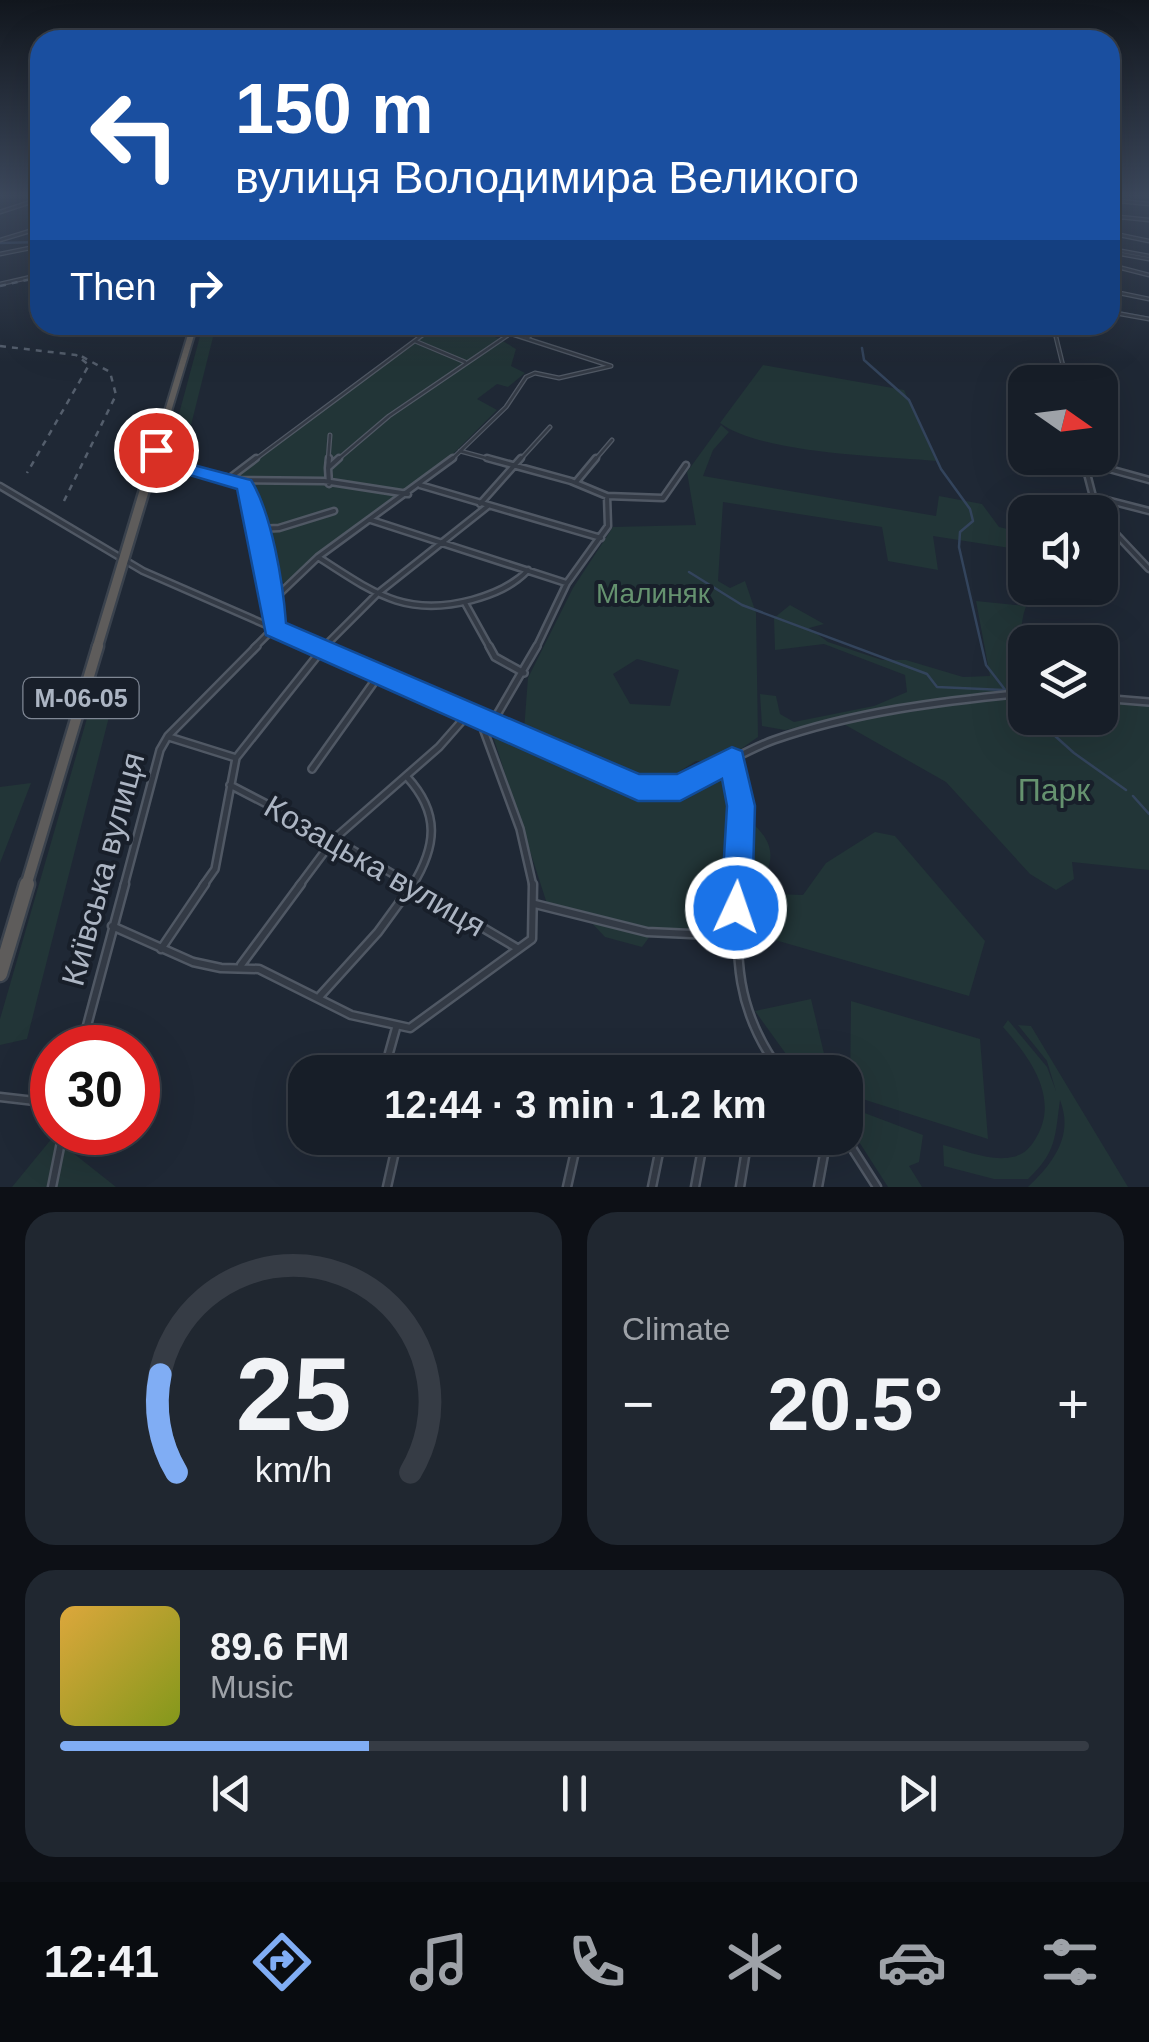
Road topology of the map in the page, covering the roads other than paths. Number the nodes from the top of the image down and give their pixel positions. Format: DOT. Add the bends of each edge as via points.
graph roads {
  1 [pos="1120,252"];
  2 [pos="1148,258"];
  3 [pos="1149,266"];
  4 [pos="1120,268"];
  5 [pos="1149,276"];
  6 [pos="30,277"];
  7 [pos="0,284"];
  8 [pos="1120,293"];
  9 [pos="1149,299"];
  10 [pos="1120,314"];
  11 [pos="1149,319"];
  12 [pos="191,335"];
  13 [pos="422,335"];
  14 [pos="510,335"];
  15 [pos="516,335"];
  16 [pos="531,335"];
  17 [pos="1055,335"];
  18 [pos="527,338"];
  19 [pos="414,341"];
  20 [pos="467,363"];
  21 [pos="1063,365"];
  22 [pos="550,428"];
  23 [pos="330,435"];
  24 [pos="612,440"];
  25 [pos="460,451"];
  26 [pos="152,463"];
  27 [pos="514,466"];
  28 [pos="686,466"];
  29 [pos="328,468"];
  30 [pos="1118,471"];
  31 [pos="230,478"];
  32 [pos="240,480"];
  33 [pos="1149,480"];
  34 [pos="576,483"];
  35 [pos="329,484"];
  36 [pos="420,485"];
  37 [pos="0,486"];
  38 [pos="408,494"];
  39 [pos="606,496"];
  40 [pos="1118,503"];
  41 [pos="480,504"];
  42 [pos="488,506"];
  43 [pos="334,511"];
  44 [pos="1149,511"];
  45 [pos="371,520"];
  46 [pos="258,528"];
  47 [pos="1118,536"];
  48 [pos="601,538"];
  49 [pos="442,542"];
  50 [pos="318,557"];
  51 [pos="122,561"];
  52 [pos="1149,569"];
  53 [pos="528,570"];
  54 [pos="567,583"];
  55 [pos="377,594"];
  56 [pos="273,600"];
  57 [pos="464,602"];
  58 [pos="274,628"];
  59 [pos="322,650"];
  60 [pos="524,673"];
  61 [pos="379,675"];
  62 [pos="1008,696"];
  63 [pos="1118,699"];
  64 [pos="1149,702"];
  65 [pos="468,714"];
  66 [pos="480,720"];
  67 [pos="490,725"];
  68 [pos="168,736"];
  69 [pos="236,758"];
  70 [pos="732,760"];
  71 [pos="312,770"];
  72 [pos="406,776"];
  73 [pos="230,786"];
  74 [pos="334,838"];
  75 [pos="413,888"];
  76 [pos="536,904"];
  77 [pos="112,926"];
  78 [pos="735,936"];
  79 [pos="519,948"];
  80 [pos="160,949"];
  81 [pos="240,966"];
  82 [pos="0,974"];
  83 [pos="320,996"];
  84 [pos="87,1025"];
  85 [pos="396,1028"];
  86 [pos="390,1055"];
  87 [pos="768,1055"];
  88 [pos="0,1097"];
  89 [pos="30,1100"];
  90 [pos="58,1155"];
  91 [pos="394,1155"];
  92 [pos="574,1155"];
  93 [pos="659,1155"];
  94 [pos="701,1155"];
  95 [pos="745,1155"];
  96 [pos="824,1155"];
  97 [pos="857,1155"];
  98 [pos="52,1187"];
  99 [pos="387,1187"];
  100 [pos="566,1187"];
  101 [pos="652,1187"];
  102 [pos="695,1187"];
  103 [pos="740,1187"];
  104 [pos="818,1187"];
  105 [pos="877,1187"];
  1 -- 2 [label="street"];
  2 -- 3 [label="street"];
  4 -- 5 [label="street"];
  6 -- 7 [label="street"];
  8 -- 9 [label="street"];
  10 -- 11 [label="street"];
  12 -- 26 [label="highway, М-06-05"];
  13 -- 19 [label="street"];
  14 -- 20 [label="street"];
  15 -- 18 [label="street"];
  16 -- 18 [label="street"];
  17 -- 21 [label="street"];
  18 -- 25 [label="street" via="611,366 559,378 526,377 506,407"];
  19 -- 20 [label="street"];
  19 -- 31 [label="street"];
  20 -- 29 [label="street" via="388,416"];
  22 -- 27 [label="street"];
  23 -- 29 [label="street"];
  24 -- 34 [label="street"];
  25 -- 27 [label="street"];
  25 -- 36 [label="street"];
  26 -- 31 [label="street"];
  26 -- 51 [label="highway, М-06-05"];
  27 -- 34 [label="street"];
  27 -- 41 [label="street"];
  28 -- 39 [label="street" via="663,498"];
  29 -- 35 [label="street"];
  30 -- 33 [label="street"];
  31 -- 32 [label="street"];
  32 -- 35 [label="street"];
  32 -- 46 [label="street" via="251,495"];
  34 -- 39 [label="street"];
  35 -- 38 [label="street"];
  36 -- 38 [label="street"];
  36 -- 41 [label="street"];
  37 -- 51 [label="street"];
  38 -- 45 [label="street"];
  39 -- 48 [label="street" via="608,526"];
  40 -- 44 [label="street"];
  41 -- 42 [label="street"];
  42 -- 48 [label="street"];
  42 -- 49 [label="street"];
  43 -- 46 [label="street"];
  45 -- 49 [label="street"];
  45 -- 50 [label="street"];
  46 -- 56 [label="street"];
  47 -- 52 [label="street"];
  48 -- 54 [label="street"];
  49 -- 53 [label="street"];
  49 -- 55 [label="street"];
  50 -- 55 [label="street"];
  50 -- 56 [label="street"];
  51 -- 58 [label="street"];
  51 -- 82 [label="highway, М-06-05"];
  53 -- 54 [label="street"];
  53 -- 57 [label="street" via="506,589"];
  54 -- 60 [label="street"];
  55 -- 57 [label="street" via="410,609"];
  55 -- 59 [label="street"];
  56 -- 58 [label="street"];
  57 -- 60 [label="street" via="495,656"];
  58 -- 59 [label="street"];
  58 -- 68 [label="street, Київська вулиця"];
  59 -- 61 [label="street"];
  59 -- 69 [label="street"];
  60 -- 67 [label="street"];
  61 -- 65 [label="street"];
  61 -- 71 [label="street"];
  62 -- 70 [label="street" via="842,722"];
  63 -- 64 [label="street"];
  65 -- 66 [label="street"];
  65 -- 72 [label="street"];
  66 -- 67 [label="street"];
  66 -- 76 [label="street"];
  67 -- 70 [label="street" via="625,784 654,790 680,788"];
  68 -- 69 [label="street"];
  68 -- 77 [label="street, Київська вулиця"];
  69 -- 73 [label="street"];
  70 -- 78 [label="street" via="741,806"];
  72 -- 74 [label="street"];
  72 -- 75 [label="street" via="428,802 432,847"];
  73 -- 74 [label="street, Козацька вулиця"];
  73 -- 80 [label="street" via="214,869"];
  74 -- 75 [label="street, Козацька вулиця"];
  74 -- 81 [label="street"];
  75 -- 79 [label="street, Козацька вулиця"];
  75 -- 83 [label="street"];
  76 -- 78 [label="street" via="647,932"];
  76 -- 79 [label="street" via="532,939"];
  77 -- 80 [label="street"];
  77 -- 84 [label="street, Київська вулиця"];
  78 -- 87 [label="street" via="752,1030"];
  79 -- 85 [label="street" via="410,1028"];
  80 -- 81 [label="street" via="223,969"];
  81 -- 83 [label="street"];
  83 -- 85 [label="street" via="340,1010"];
  85 -- 86 [label="street"];
  88 -- 89 [label="street"];
  90 -- 98 [label="street"];
  91 -- 99 [label="street"];
  92 -- 100 [label="street"];
  93 -- 101 [label="street"];
  94 -- 102 [label="street"];
  95 -- 103 [label="street"];
  96 -- 104 [label="street"];
  97 -- 105 [label="street"];
}
